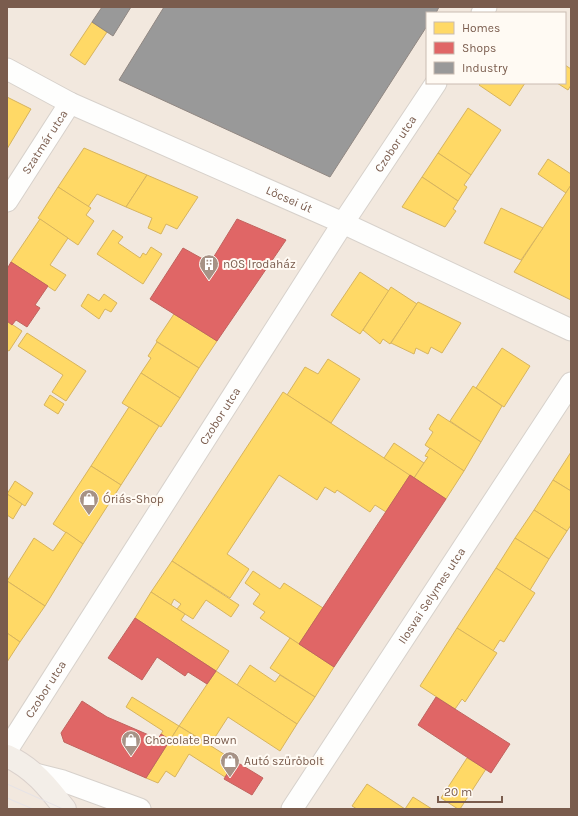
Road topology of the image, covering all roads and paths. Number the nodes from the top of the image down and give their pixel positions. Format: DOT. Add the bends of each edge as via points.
graph roads {
  1 [pos="7,69"];
  2 [pos="435,84"];
  3 [pos="70,103"];
  4 [pos="7,201"];
  5 [pos="344,223"];
  6 [pos="571,330"];
  7 [pos="571,383"];
  8 [pos="7,750"];
  9 [pos="7,756"];
  10 [pos="35,774"];
  11 [pos="65,809"];
  12 [pos="140,809"];
  13 [pos="292,809"];
  1 -- 3 [label="street, Lőcsei út"];
  2 -- 5 [label="street, Czobor utca"];
  3 -- 4 [label="street, Szatmár utca"];
  3 -- 5 [label="street, Lőcsei út"];
  5 -- 6 [label="street, Lőcsei út"];
  5 -- 8 [label="street, Czobor utca"];
  7 -- 13 [label="street, Ilosvai Selymes utca"];
  9 -- 10 [label="main road"];
  10 -- 11 [label="main road"];
  10 -- 12 [label="street" via="63,781"];
}
